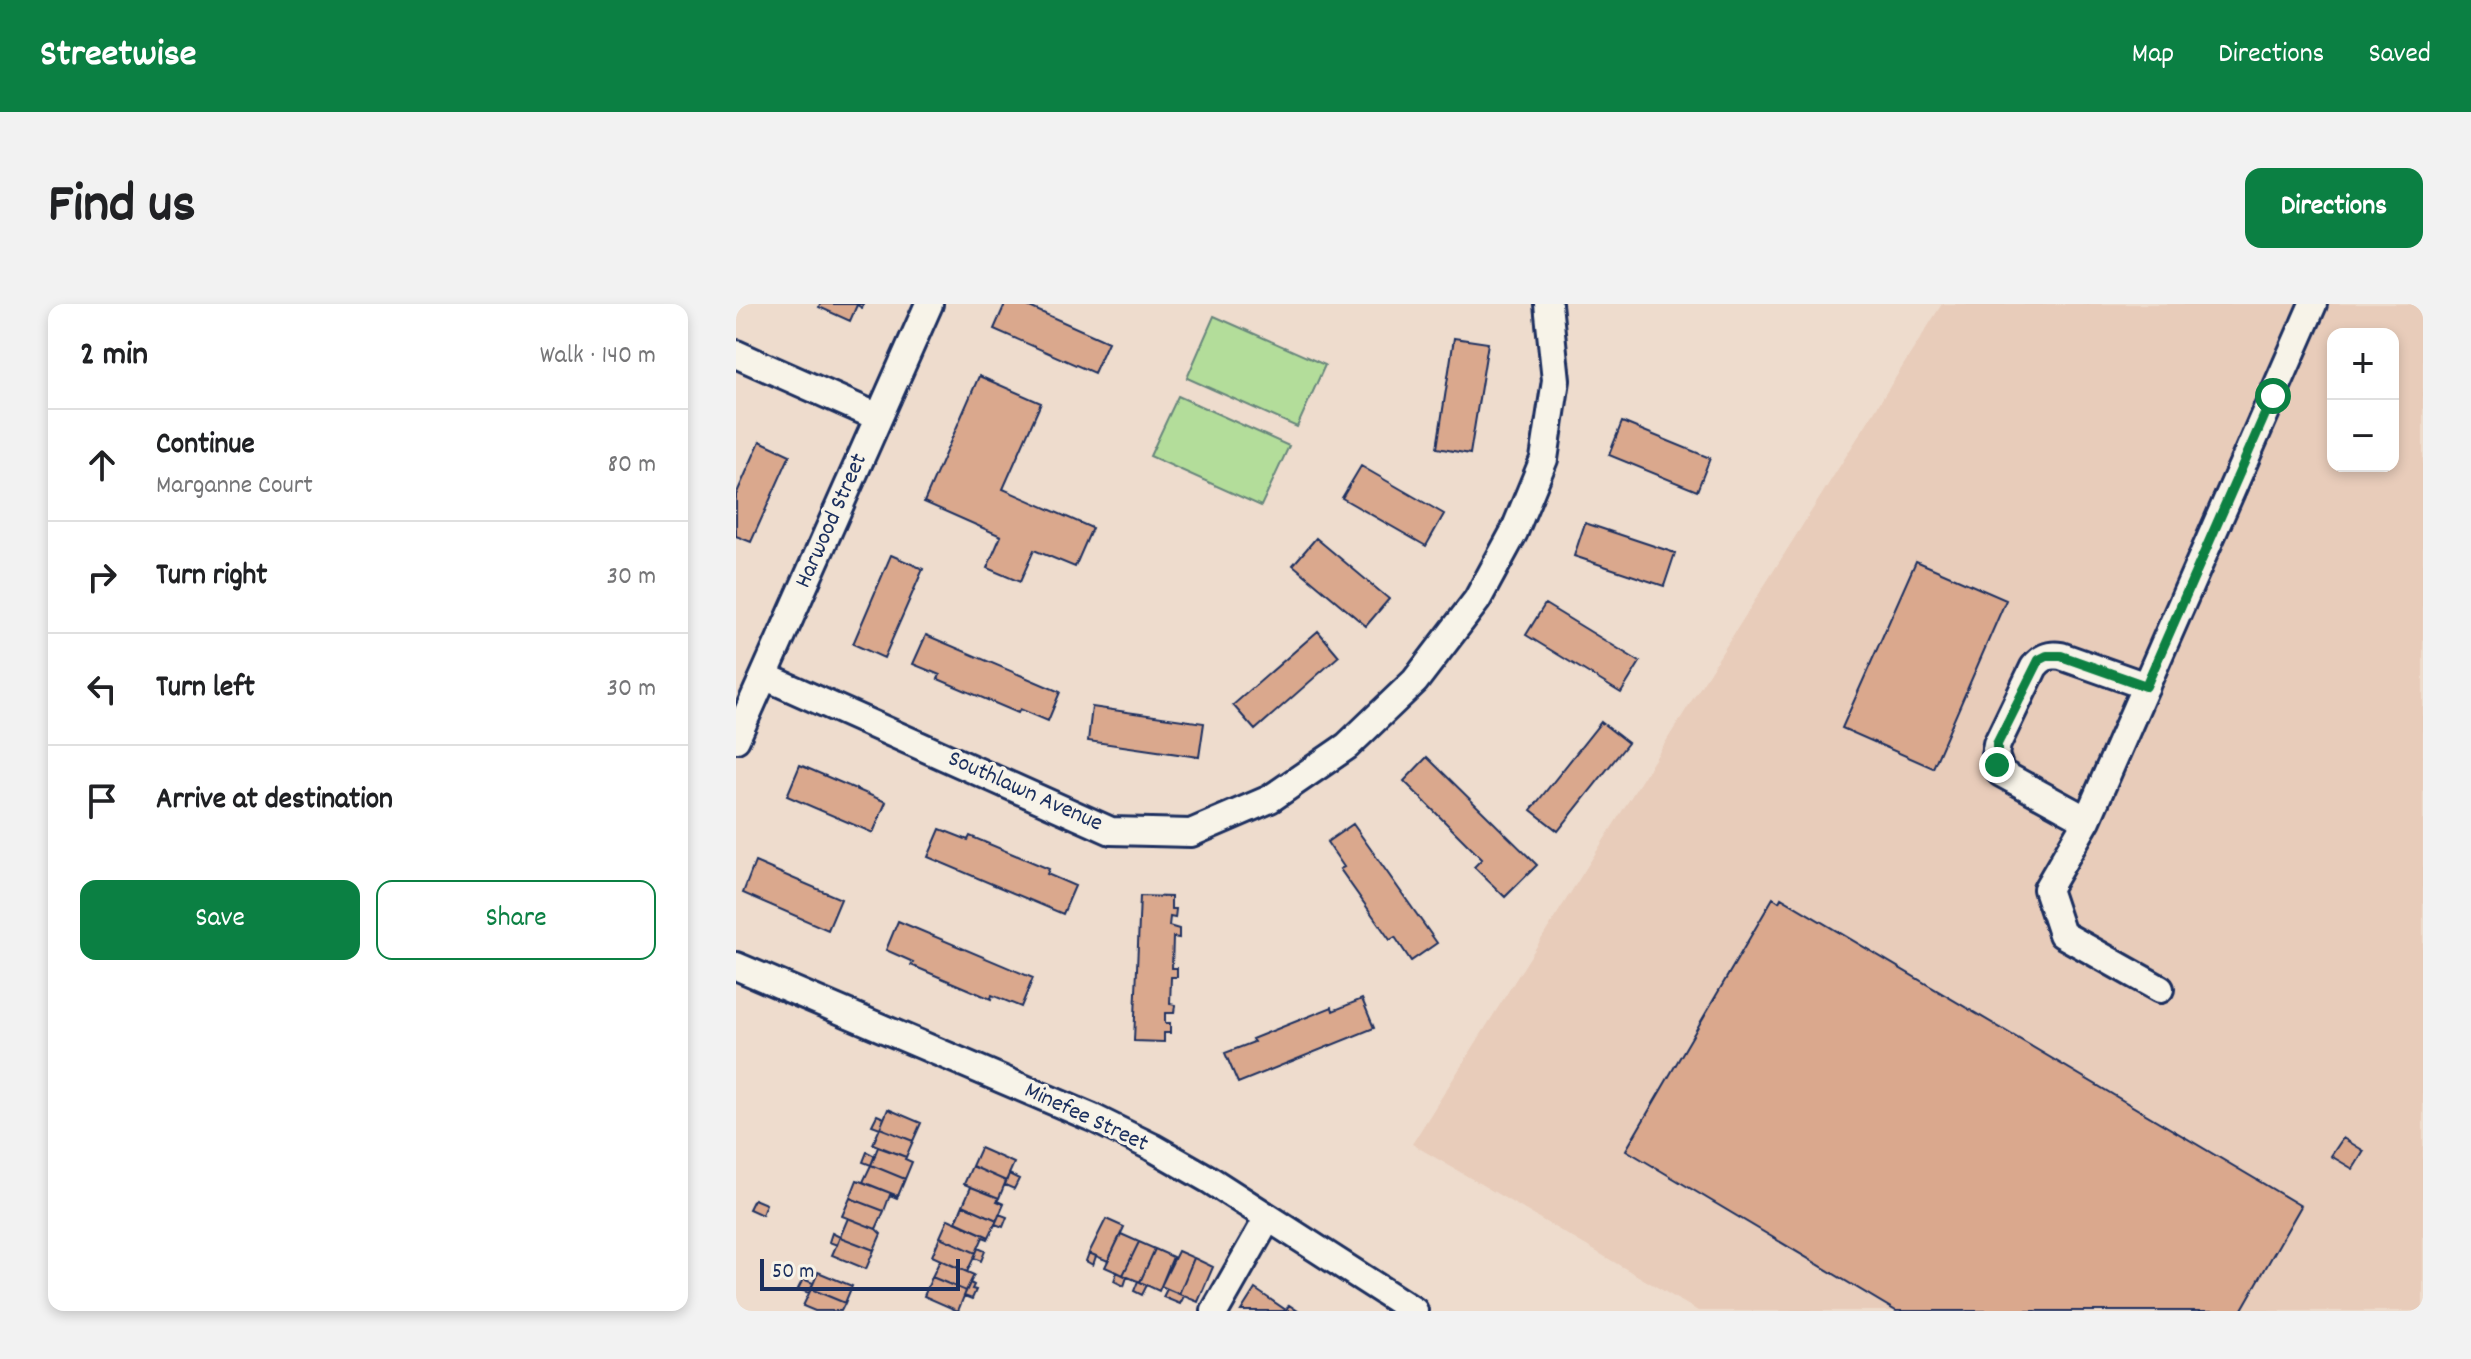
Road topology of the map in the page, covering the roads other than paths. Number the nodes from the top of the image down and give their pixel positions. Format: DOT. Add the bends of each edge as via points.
graph roads {
  1 [pos="929,304"];
  2 [pos="1548,304"];
  3 [pos="2308,306"];
  4 [pos="736,354"];
  5 [pos="878,417"];
  6 [pos="764,676"];
  7 [pos="2146,686"];
  8 [pos="736,739"];
  9 [pos="2087,820"];
  10 [pos="736,966"];
  11 [pos="2160,989"];
  12 [pos="1268,1218"];
  13 [pos="1215,1311"];
  14 [pos="1414,1311"];
  1 -- 5 [label="street, Harwood Street"];
  2 -- 6 [label="street, Southlawn Avenue" via="1556,380 1544,459 1514,532 1477,600 1415,681 1347,746 1270,799 1191,833 1111,831"];
  3 -- 7 [label="street"];
  4 -- 5 [label="street"];
  5 -- 6 [label="street, Harwood Street"];
  6 -- 8 [label="street, Harwood Street"];
  7 -- 9 [label="street"];
  7 -- 9 [label="street" via="2061,656 2047,656 2034,667 1997,744 2001,773"];
  9 -- 11 [label="street" via="2047,889 2062,934"];
  10 -- 12 [label="street, Minefee Street" via="1093,1118"];
  12 -- 13 [label="street"];
  12 -- 14 [label="street, Minefee Street"];
}
